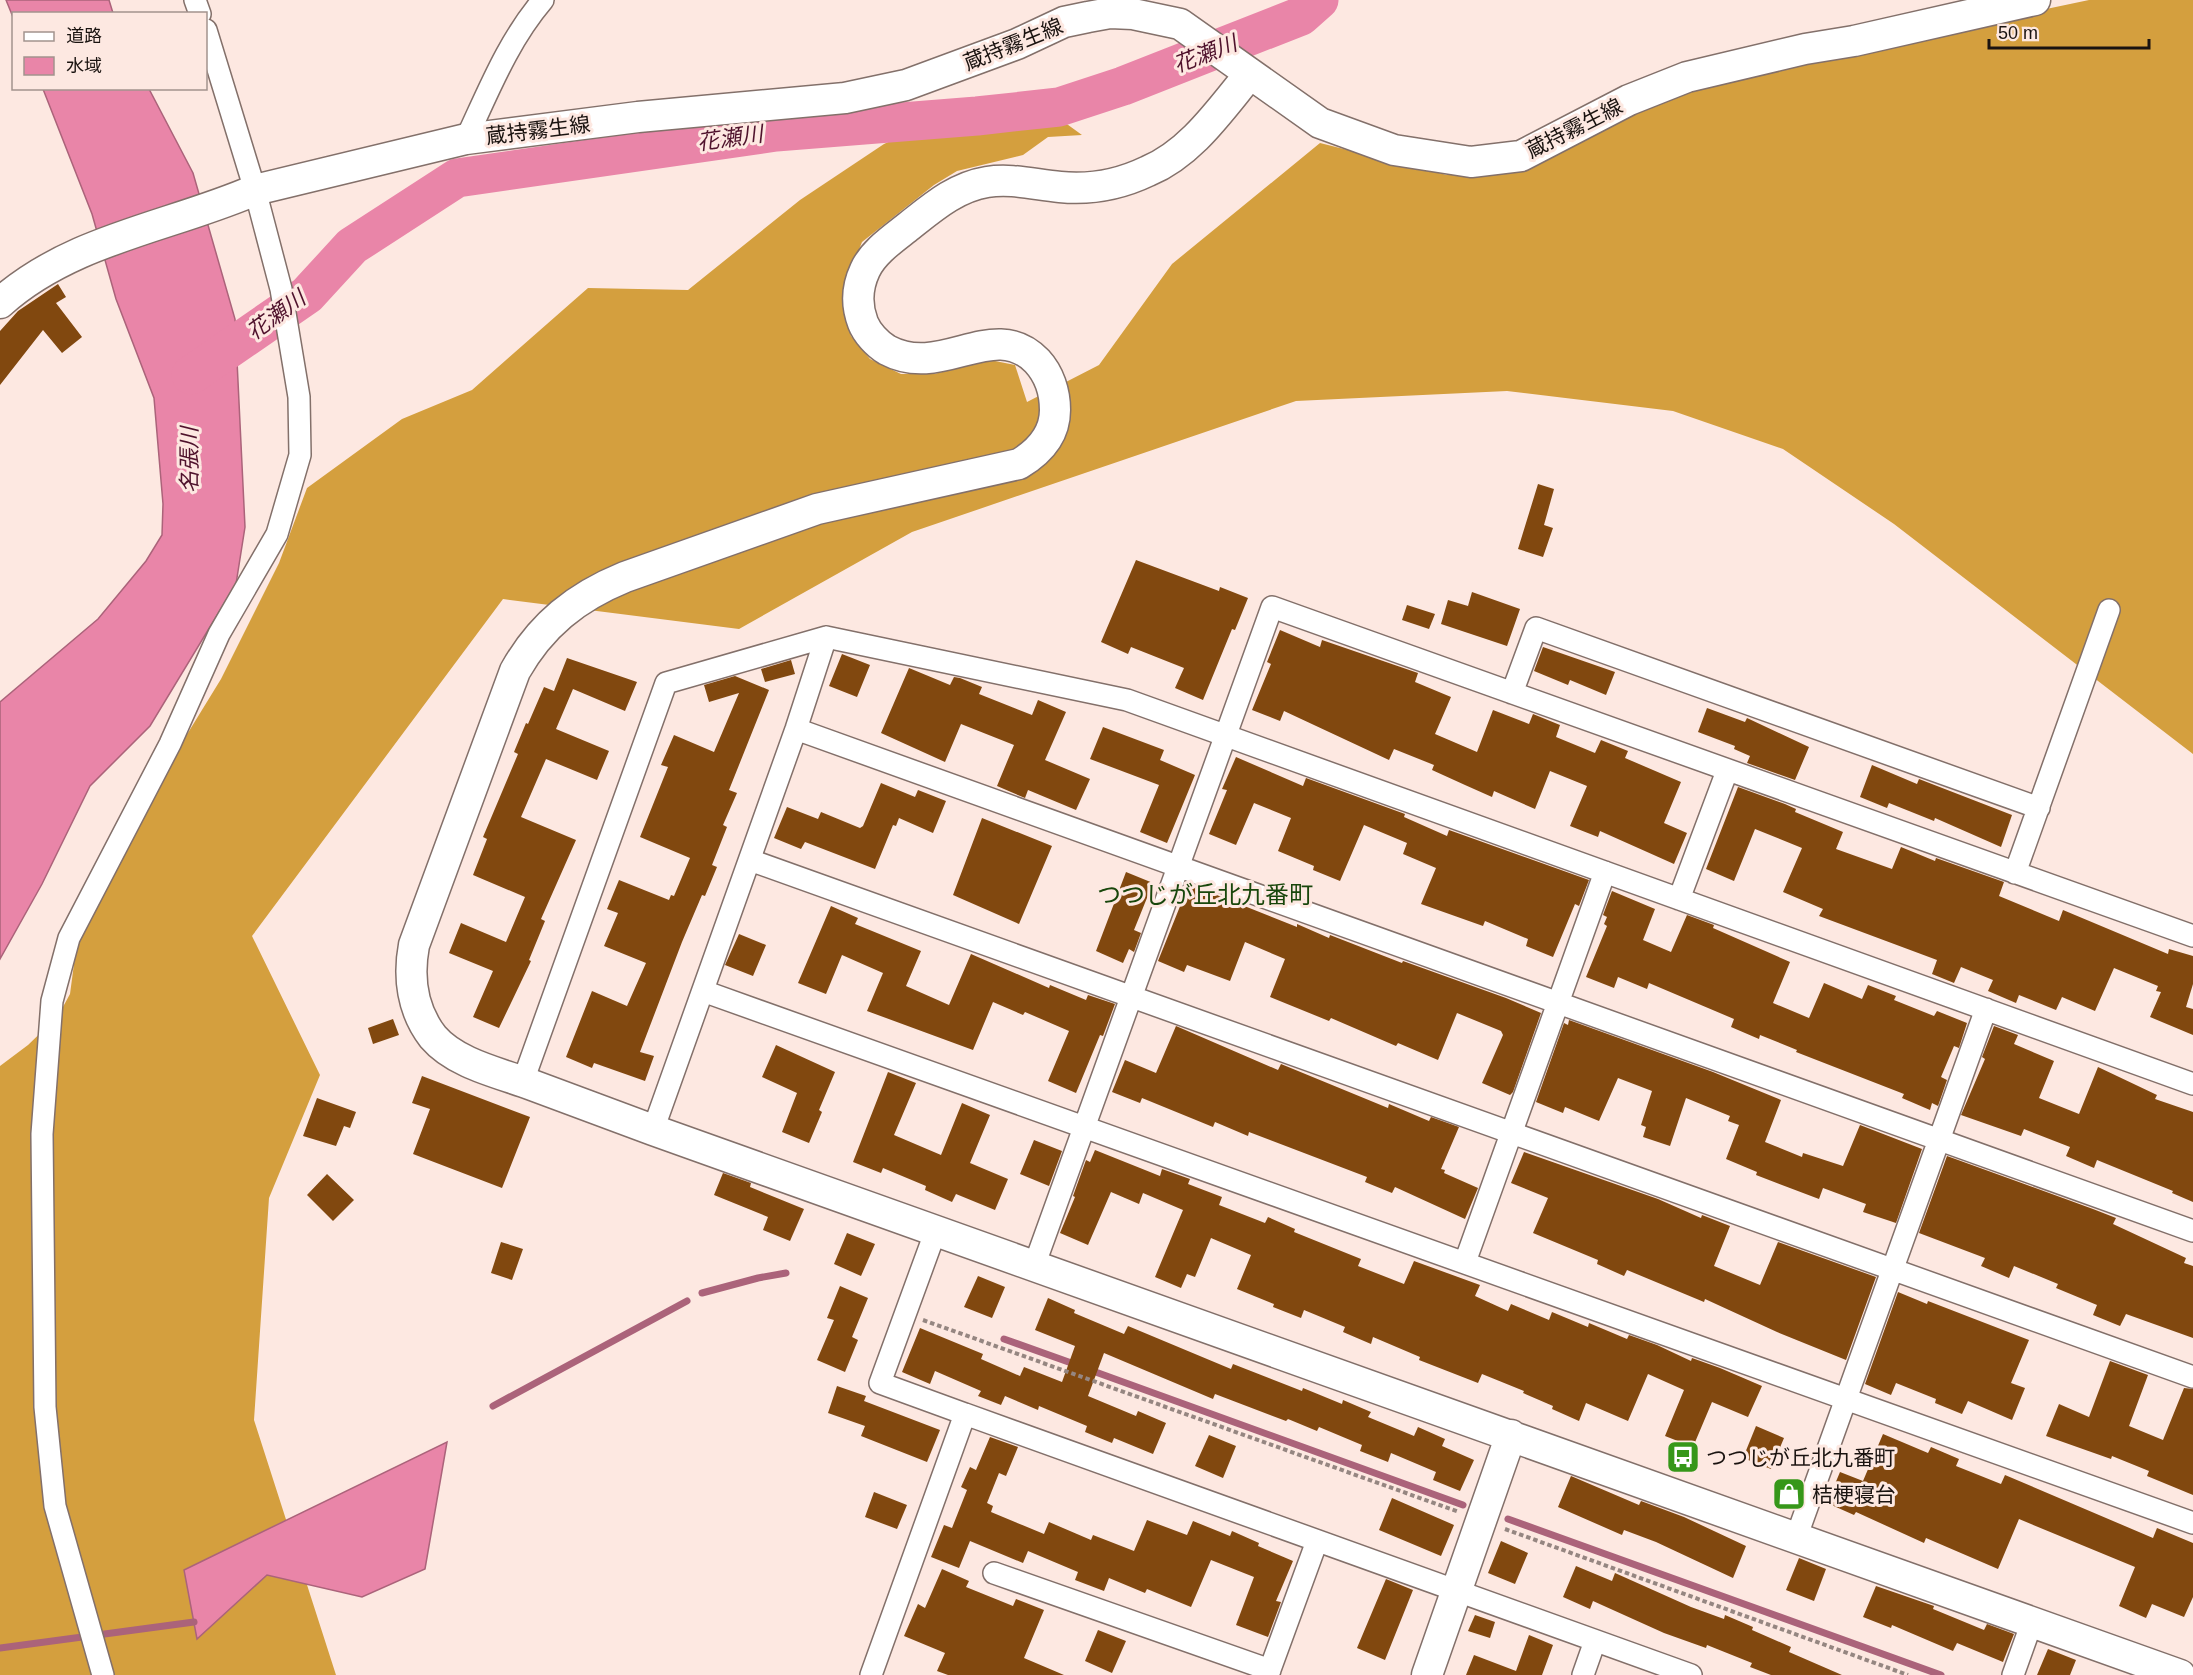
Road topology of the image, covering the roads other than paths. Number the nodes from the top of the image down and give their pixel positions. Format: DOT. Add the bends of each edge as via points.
graph roads {
  1 [pos="543,0"];
  2 [pos="2035,0"];
  3 [pos="207,33"];
  4 [pos="1250,75"];
  5 [pos="466,139"];
  6 [pos="255,190"];
  7 [pos="0,303"];
  8 [pos="2109,610"];
  9 [pos="826,638"];
  10 [pos="1512,693"];
  11 [pos="796,729"];
  12 [pos="1224,734"];
  13 [pos="1727,771"];
  14 [pos="2038,808"];
  15 [pos="750,860"];
  16 [pos="1178,866"];
  17 [pos="1605,872"];
  18 [pos="2015,873"];
  19 [pos="1679,899"];
  20 [pos="2193,936"];
  21 [pos="703,991"];
  22 [pos="1131,994"];
  23 [pos="1559,1002"];
  24 [pos="1986,1009"];
  25 [pos="524,1082"];
  26 [pos="2193,1084"];
  27 [pos="1085,1126"];
  28 [pos="653,1130"];
  29 [pos="1513,1132"];
  30 [pos="1940,1139"];
  31 [pos="936,1230"];
  32 [pos="2193,1231"];
  33 [pos="1465,1262"];
  34 [pos="1034,1266"];
  35 [pos="1892,1269"];
  36 [pos="2193,1377"];
  37 [pos="1848,1400"];
  38 [pos="965,1414"];
  39 [pos="1511,1436"];
  40 [pos="2193,1523"];
  41 [pos="1796,1538"];
  42 [pos="1317,1541"];
  43 [pos="994,1573"];
  44 [pos="1457,1591"];
  45 [pos="2032,1622"];
  46 [pos="1595,1641"];
  47 [pos="1269,1672"];
  48 [pos="103,1675"];
  49 [pos="873,1675"];
  50 [pos="1427,1675"];
  51 [pos="1583,1675"];
  52 [pos="1692,1675"];
  53 [pos="2013,1675"];
  54 [pos="2180,1675"];
  1 -- 5 [label="street" via="504,57"];
  2 -- 4 [label="street, 蔵持霧生線" via="1688,77 1629,100 1521,156 1494,161 1472,162 1394,150 1320,123"];
  3 -- 6 [label="street"];
  4 -- 5 [label="street, 蔵持霧生線" via="1180,24 1110,13 1064,22 1017,45 906,85 845,98 638,117"];
  4 -- 25 [label="street" via="1194,139 1174,157 1149,171 1094,187 1007,181 963,189 946,197 869,262 860,280 858,300 866,329 882,347 902,357 921,360 1005,344 1029,353 1041,366 1050,380 1055,419 1035,455 1003,468 817,509 624,577 572,604 525,653 414,945 410,967 416,1005 434,1037 461,1058"];
  5 -- 6 [label="street, 蔵持霧生線"];
  6 -- 7 [label="street, 蔵持霧生線" via="86,249 49,267"];
  6 -- 48 [label="street" via="280,289 299,397 300,456 277,534 219,634 170,744 69,938 52,1001 42,1134 45,1407 55,1506"];
  8 -- 14 [label="street"];
  9 -- 11 [label="street"];
  9 -- 12 [label="street" via="1127,700"];
  9 -- 25 [label="street" via="666,682"];
  10 -- 12 [label="street" via="1272,607"];
  10 -- 13 [label="street"];
  10 -- 14 [label="street" via="1536,628"];
  11 -- 15 [label="street"];
  11 -- 16 [label="street"];
  12 -- 16 [label="street"];
  12 -- 17 [label="street"];
  13 -- 18 [label="street"];
  13 -- 19 [label="street"];
  14 -- 18 [label="street"];
  15 -- 21 [label="street"];
  15 -- 22 [label="street"];
  16 -- 22 [label="street"];
  16 -- 23 [label="street"];
  17 -- 19 [label="street"];
  17 -- 23 [label="street"];
  18 -- 20 [label="street"];
  19 -- 24 [label="street"];
  21 -- 27 [label="street"];
  21 -- 28 [label="street"];
  22 -- 27 [label="street"];
  22 -- 29 [label="street"];
  23 -- 29 [label="street"];
  23 -- 30 [label="street"];
  24 -- 26 [label="street"];
  24 -- 30 [label="street"];
  25 -- 28 [label="street"];
  27 -- 33 [label="street"];
  27 -- 34 [label="street"];
  28 -- 31 [label="street"];
  29 -- 33 [label="street"];
  29 -- 35 [label="street"];
  30 -- 32 [label="street"];
  30 -- 35 [label="street"];
  31 -- 34 [label="street"];
  31 -- 38 [label="street" via="880,1383"];
  33 -- 37 [label="street"];
  34 -- 39 [label="street"];
  35 -- 36 [label="street"];
  35 -- 37 [label="street"];
  37 -- 40 [label="street"];
  37 -- 41 [label="street"];
  38 -- 42 [label="street"];
  38 -- 49 [label="street"];
  39 -- 41 [label="street"];
  39 -- 44 [label="street"];
  41 -- 45 [label="street"];
  42 -- 44 [label="street"];
  42 -- 47 [label="street"];
  43 -- 47 [label="street"];
  44 -- 46 [label="street"];
  44 -- 50 [label="street"];
  45 -- 53 [label="street"];
  45 -- 54 [label="street"];
  46 -- 51 [label="street"];
  46 -- 52 [label="street"];
}
